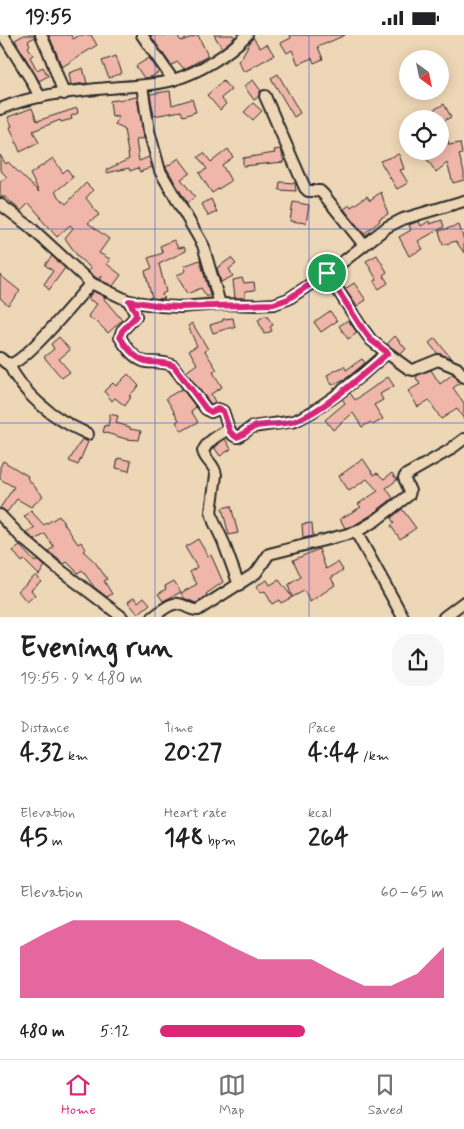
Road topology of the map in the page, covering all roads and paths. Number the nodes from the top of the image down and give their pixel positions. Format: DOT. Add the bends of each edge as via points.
graph roads {
  1 [pos="3,35"];
  2 [pos="41,35"];
  3 [pos="142,35"];
  4 [pos="247,35"];
  5 [pos="173,80"];
  6 [pos="142,86"];
  7 [pos="64,94"];
  8 [pos="265,96"];
  9 [pos="40,97"];
  10 [pos="0,109"];
  11 [pos="464,201"];
  12 [pos="0,205"];
  13 [pos="364,245"];
  14 [pos="327,273"];
  15 [pos="90,283"];
  16 [pos="129,301"];
  17 [pos="220,304"];
  18 [pos="388,353"];
  19 [pos="4,360"];
  20 [pos="464,377"];
  21 [pos="229,429"];
  22 [pos="88,434"];
  23 [pos="464,439"];
  24 [pos="0,515"];
  25 [pos="356,532"];
  26 [pos="239,585"];
  27 [pos="464,602"];
  28 [pos="122,617"];
  29 [pos="153,617"];
  30 [pos="403,617"];
  31 [pos="444,617"];
  1 -- 9 [label="street"];
  2 -- 7 [label="street"];
  3 -- 5 [label="street"];
  4 -- 5 [label="street" via="225,55"];
  5 -- 6 [label="street"];
  6 -- 7 [label="street"];
  6 -- 17 [label="street" via="160,171 203,245"];
  7 -- 9 [label="street"];
  8 -- 13 [label="street" via="305,188 320,191"];
  9 -- 10 [label="street"];
  11 -- 13 [label="street" via="403,219"];
  12 -- 15 [label="street" via="29,226"];
  13 -- 14 [label="street"];
  14 -- 17 [label="street" via="288,299 274,304"];
  14 -- 18 [label="street" via="371,340"];
  15 -- 16 [label="street"];
  15 -- 19 [label="street" via="21,358 15,363"];
  16 -- 17 [label="street" via="171,306"];
  16 -- 21 [label="street" via="136,316 122,331 121,339 140,360 174,366 206,409 223,411"];
  18 -- 20 [label="street" via="409,369 438,361 457,368"];
  18 -- 21 [label="street" via="334,397 295,421 252,427 238,437"];
  19 -- 22 [label="street" via="35,402 53,416"];
  21 -- 26 [label="street" via="212,439 203,451 216,469 211,512"];
  23 -- 25 [label="street" via="406,475 409,495"];
  24 -- 28 [label="street" via="22,538"];
  25 -- 26 [label="street" via="269,554 256,573"];
  25 -- 30 [label="street"];
  26 -- 29 [label="street" via="198,610 174,604"];
  27 -- 31 [label="street"];
}
